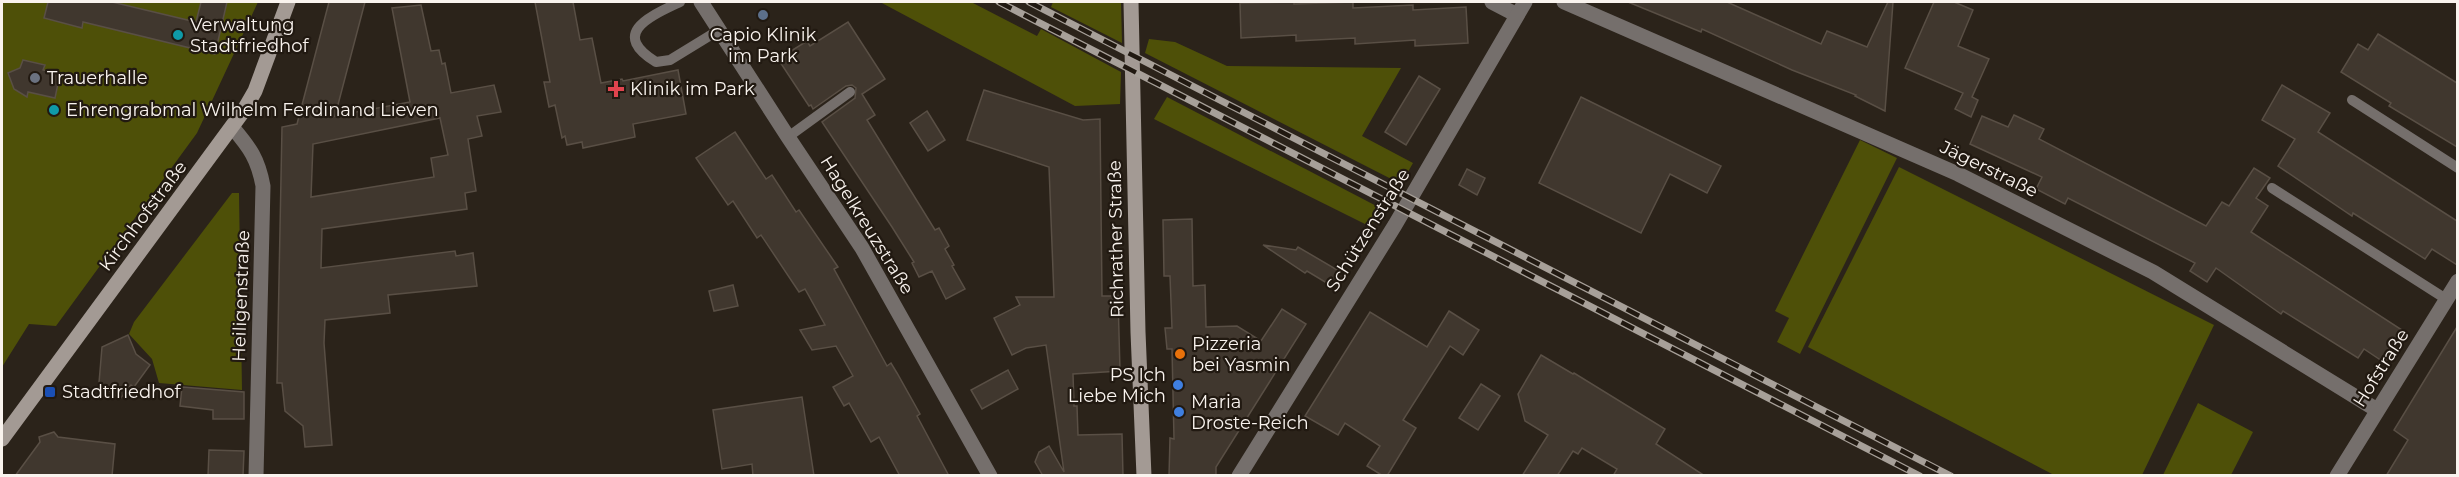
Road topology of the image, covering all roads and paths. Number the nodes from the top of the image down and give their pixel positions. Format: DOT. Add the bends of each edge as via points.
graph roads {
  1 [pos="288,2"];
  2 [pos="681,2"];
  3 [pos="701,2"];
  4 [pos="1131,2"];
  5 [pos="1492,2"];
  6 [pos="1525,2"];
  7 [pos="1564,2"];
  8 [pos="1517,15"];
  9 [pos="719,30"];
  10 [pos="850,92"];
  11 [pos="2352,100"];
  12 [pos="232,128"];
  13 [pos="788,137"];
  14 [pos="2457,168"];
  15 [pos="2272,188"];
  16 [pos="2457,281"];
  17 [pos="2446,298"];
  18 [pos="2377,410"];
  19 [pos="2,439"];
  20 [pos="256,476"];
  21 [pos="990,476"];
  22 [pos="1144,476"];
  23 [pos="1239,476"];
  24 [pos="2337,476"];
  1 -- 12 [label="main road, Kirchhofstraße" via="255,91"];
  2 -- 9 [label="lane" via="645,19 637,29 636,42 643,54 656,62 670,60"];
  3 -- 9 [label="street, Hagelkreuzstraße"];
  4 -- 22 [label="main road, Richrather Straße"];
  5 -- 8 [label="street"];
  6 -- 8 [label="street, Schützenstraße"];
  7 -- 18 [label="street, Jägerstraße" via="1958,174 2153,272"];
  8 -- 23 [label="street, Schützenstraße" via="1395,225"];
  9 -- 13 [label="street, Hagelkreuzstraße"];
  10 -- 13 [label="lane"];
  11 -- 14 [label="lane"];
  12 -- 19 [label="main road, Kirchhofstraße"];
  12 -- 20 [label="street, Heiligenstraße" via="259,164 263,186"];
  13 -- 21 [label="street, Hagelkreuzstraße" via="862,248"];
  15 -- 17 [label="lane"];
  16 -- 17 [label="street, Hofstraße"];
  17 -- 18 [label="street, Hofstraße"];
  18 -- 24 [label="street, Hofstraße"];
}
